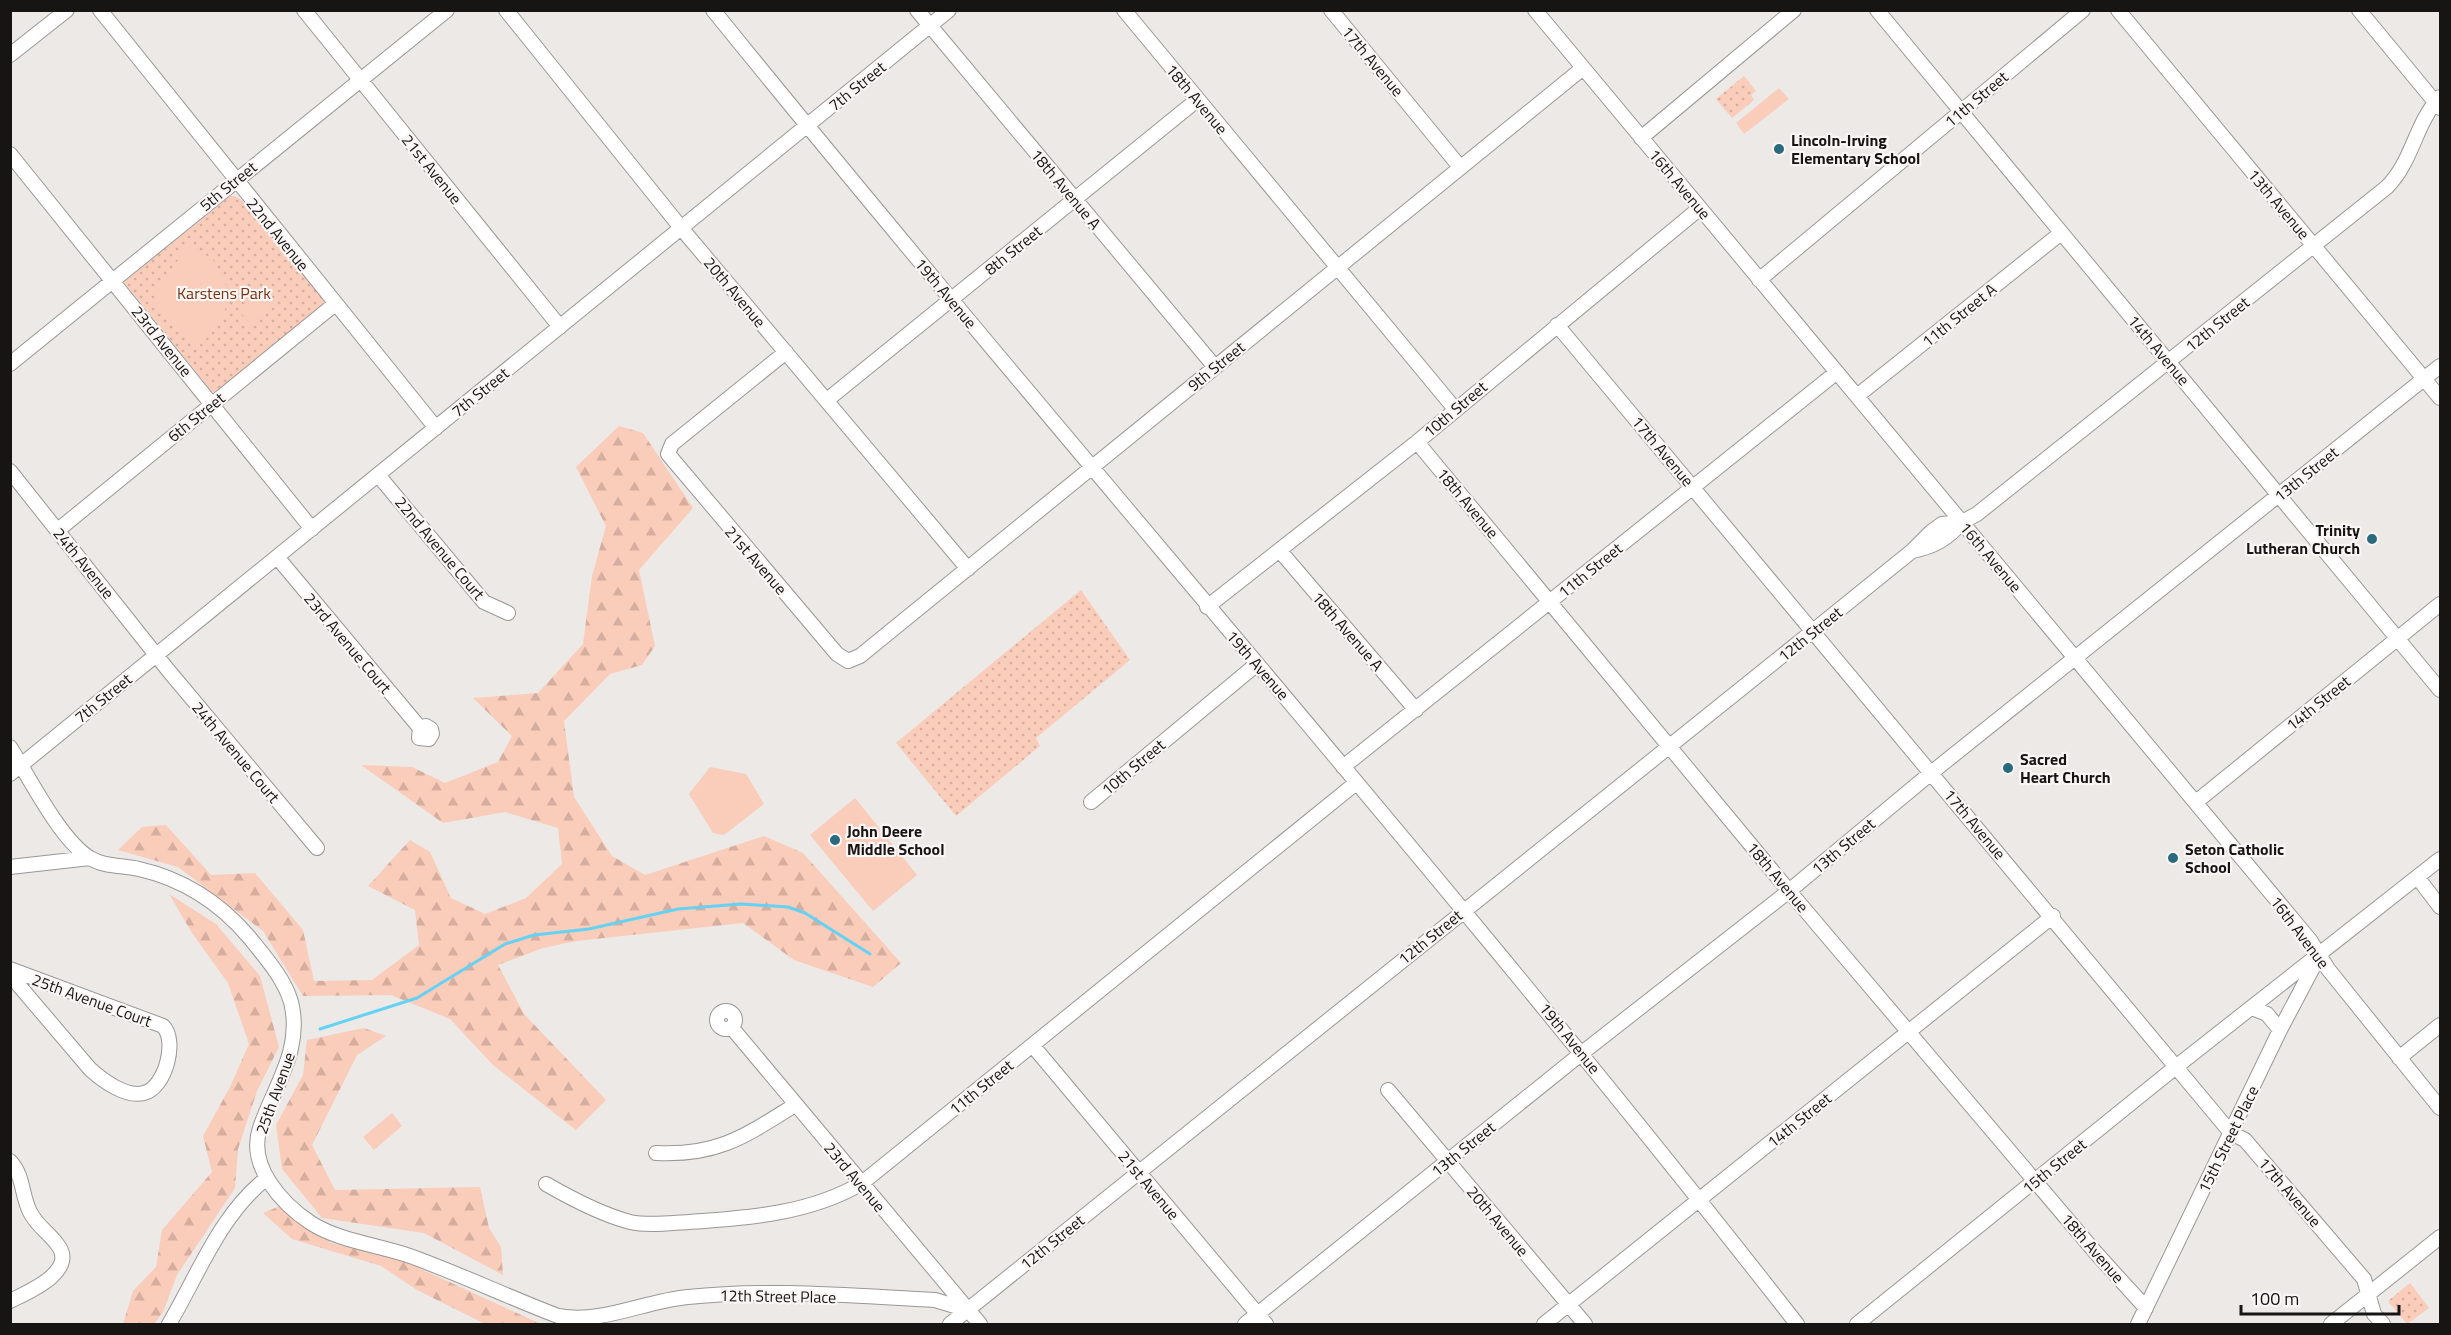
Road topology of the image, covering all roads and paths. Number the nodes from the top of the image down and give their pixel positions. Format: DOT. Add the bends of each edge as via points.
graph roads {
  1 [pos="67,10"];
  2 [pos="100,10"];
  3 [pos="303,10"];
  4 [pos="447,10"];
  5 [pos="506,10"];
  6 [pos="713,10"];
  7 [pos="917,10"];
  8 [pos="950,10"];
  9 [pos="1124,10"];
  10 [pos="1331,10"];
  11 [pos="1535,10"];
  12 [pos="1794,10"];
  13 [pos="1876,10"];
  14 [pos="2083,10"];
  15 [pos="2118,10"];
  16 [pos="2359,10"];
  17 [pos="930,27"];
  18 [pos="10,55"];
  19 [pos="1583,68"];
  20 [pos="360,81"];
  21 [pos="1197,100"];
  22 [pos="2439,103"];
  23 [pos="1962,111"];
  24 [pos="807,126"];
  25 [pos="1641,138"];
  26 [pos="11,157"];
  27 [pos="1460,167"];
  28 [pos="235,180"];
  29 [pos="1075,200"];
  30 [pos="1700,208"];
  31 [pos="682,229"];
  32 [pos="2061,233"];
  33 [pos="2313,246"];
  34 [pos="1338,267"];
  35 [pos="1760,280"];
  36 [pos="113,281"];
  37 [pos="951,299"];
  38 [pos="335,304"];
  39 [pos="1557,325"];
  40 [pos="560,327"];
  41 [pos="786,352"];
  42 [pos="2170,362"];
  43 [pos="10,364"];
  44 [pos="2440,366"];
  45 [pos="1215,367"];
  46 [pos="1837,372"];
  47 [pos="2425,379"];
  48 [pos="1857,396"];
  49 [pos="2440,398"];
  50 [pos="827,400"];
  51 [pos="212,404"];
  52 [pos="1455,409"];
  53 [pos="436,428"];
  54 [pos="1417,442"];
  55 [pos="1092,468"];
  56 [pos="10,471"];
  57 [pos="378,475"];
  58 [pos="1693,487"];
  59 [pos="2279,495"];
  60 [pos="1962,522"];
  61 [pos="312,529"];
  62 [pos="58,530"];
  63 [pos="1280,551"];
  64 [pos="277,557"];
  65 [pos="968,569"];
  66 [pos="1551,602"];
  67 [pos="2440,604"];
  68 [pos="1207,607"];
  69 [pos="508,613"];
  70 [pos="1813,631"];
  71 [pos="2397,638"];
  72 [pos="157,655"];
  73 [pos="2076,658"];
  74 [pos="848,661"];
  75 [pos="1257,664"];
  76 [pos="2440,690"];
  77 [pos="1416,710"];
  78 [pos="420,728"];
  79 [pos="1670,745"];
  80 [pos="10,747"];
  81 [pos="1343,767"];
  82 [pos="16,769"];
  83 [pos="1931,772"];
  84 [pos="1356,783"];
  85 [pos="1091,802"];
  86 [pos="2196,802"];
  87 [pos="317,848"];
  88 [pos="90,858"];
  89 [pos="2440,859"];
  90 [pos="10,867"];
  91 [pos="2418,878"];
  92 [pos="1789,891"];
  93 [pos="2440,907"];
  94 [pos="1463,910"];
  95 [pos="2053,916"];
  96 [pos="2320,955"];
  97 [pos="10,969"];
  98 [pos="10,975"];
  99 [pos="2252,1008"];
  100 [pos="2440,1025"];
  101 [pos="732,1028"];
  102 [pos="2280,1030"];
  103 [pos="1910,1031"];
  104 [pos="1033,1046"];
  105 [pos="1582,1053"];
  106 [pos="2399,1058"];
  107 [pos="2177,1066"];
  108 [pos="1388,1090"];
  109 [pos="795,1105"];
  110 [pos="2440,1108"];
  111 [pos="2231,1133"];
  112 [pos="656,1153"];
  113 [pos="10,1161"];
  114 [pos="1448,1161"];
  115 [pos="1139,1173"];
  116 [pos="267,1178"];
  117 [pos="22,1179"];
  118 [pos="2036,1180"];
  119 [pos="861,1183"];
  120 [pos="546,1184"];
  121 [pos="10,1190"];
  122 [pos="1700,1200"];
  123 [pos="2440,1237"];
  124 [pos="2368,1295"];
  125 [pos="10,1301"];
  126 [pos="1569,1305"];
  127 [pos="2146,1308"];
  128 [pos="968,1310"];
  129 [pos="1262,1319"];
  130 [pos="590,1322"];
  131 [pos="169,1324"];
  132 [pos="950,1324"];
  133 [pos="980,1324"];
  134 [pos="1245,1324"];
  135 [pos="1544,1324"];
  136 [pos="1585,1324"];
  137 [pos="1797,1324"];
  138 [pos="1857,1324"];
  139 [pos="2138,1324"];
  140 [pos="2331,1324"];
  141 [pos="2383,1324"];
  1 -- 18 [label="street"];
  2 -- 28 [label="street, 22nd Avenue"];
  3 -- 20 [label="street, 21st Avenue"];
  4 -- 20 [label="street, 5th Street"];
  5 -- 31 [label="street, 20th Avenue"];
  6 -- 24 [label="street, 19th Avenue"];
  7 -- 17 [label="street, 18th Avenue A"];
  8 -- 17 [label="street, 7th Street"];
  9 -- 21 [label="street, 18th Avenue"];
  10 -- 27 [label="street, 17th Avenue"];
  11 -- 19 [label="street, 16th Avenue"];
  12 -- 25 [label="street"];
  13 -- 23 [label="street, 14th Avenue"];
  14 -- 23 [label="street, 11th Street"];
  15 -- 33 [label="street, 13th Avenue"];
  16 -- 22 [label="street"];
  17 -- 24 [label="street, 7th Street"];
  17 -- 29 [label="street, 18th Avenue A"];
  19 -- 25 [label="street, 16th Avenue"];
  19 -- 27 [label="street, 9th Street"];
  20 -- 28 [label="street, 5th Street"];
  20 -- 40 [label="street, 21st Avenue"];
  21 -- 29 [label="street, 8th Street"];
  21 -- 34 [label="street, 18th Avenue"];
  22 -- 33 [label="street, 12th Street" via="2421,126 2408,160 2394,179"];
  23 -- 32 [label="street, 14th Avenue"];
  23 -- 35 [label="street, 11th Street"];
  24 -- 31 [label="street, 7th Street"];
  24 -- 37 [label="street, 19th Avenue"];
  25 -- 30 [label="street, 16th Avenue"];
  26 -- 36 [label="street, 23rd Avenue"];
  27 -- 34 [label="street, 9th Street"];
  28 -- 36 [label="street, 5th Street"];
  28 -- 38 [label="street, 22nd Avenue"];
  29 -- 37 [label="street, 8th Street"];
  29 -- 45 [label="street, 18th Avenue A"];
  30 -- 35 [label="street, 16th Avenue"];
  30 -- 39 [label="street, 10th Street"];
  31 -- 40 [label="street, 7th Street"];
  31 -- 41 [label="street, 20th Avenue"];
  32 -- 42 [label="street, 14th Avenue"];
  32 -- 48 [label="street, 11th Street A"];
  33 -- 42 [label="street, 12th Street"];
  33 -- 47 [label="street, 13th Avenue"];
  34 -- 45 [label="street, 9th Street"];
  34 -- 52 [label="street, 18th Avenue"];
  35 -- 46 [label="street, 16th Avenue"];
  36 -- 43 [label="street, 5th Street"];
  36 -- 51 [label="street, 23rd Avenue"];
  37 -- 50 [label="street, 8th Street"];
  37 -- 55 [label="street, 19th Avenue"];
  38 -- 51 [label="street, 6th Street"];
  38 -- 53 [label="street, 22nd Avenue"];
  39 -- 52 [label="street, 10th Street"];
  39 -- 58 [label="street, 17th Avenue"];
  40 -- 53 [label="street, 7th Street"];
  41 -- 50 [label="street, 20th Avenue"];
  41 -- 74 [label="street, 21st Avenue" via="672,444 668,454 837,654"];
  42 -- 59 [label="street, 14th Avenue"];
  42 -- 60 [label="street, 12th Street"];
  44 -- 47 [label="street, 13th Street"];
  45 -- 55 [label="street, 9th Street"];
  46 -- 48 [label="street, 16th Avenue"];
  46 -- 58 [label="street, 11th Street"];
  47 -- 49 [label="street, 13th Avenue"];
  47 -- 59 [label="street, 13th Street"];
  48 -- 60 [label="street, 16th Avenue"];
  50 -- 65 [label="street, 20th Avenue"];
  51 -- 61 [label="street, 23rd Avenue"];
  51 -- 62 [label="street, 6th Street"];
  52 -- 54 [label="street, 10th Street"];
  53 -- 57 [label="street, 7th Street"];
  54 -- 63 [label="street, 10th Street"];
  54 -- 66 [label="street, 18th Avenue"];
  55 -- 65 [label="street, 9th Street"];
  55 -- 68 [label="street, 19th Avenue"];
  56 -- 62 [label="street, 24th Avenue"];
  57 -- 61 [label="street, 7th Street"];
  57 -- 69 [label="street, 22nd Avenue Court" via="484,602"];
  58 -- 66 [label="street, 11th Street"];
  58 -- 70 [label="street, 17th Avenue"];
  59 -- 71 [label="street, 14th Avenue"];
  59 -- 73 [label="street, 13th Street"];
  60 -- 70 [label="street, 12th Street" via="1942,524"];
  60 -- 73 [label="street, 16th Avenue"];
  61 -- 64 [label="street, 7th Street"];
  62 -- 72 [label="street, 24th Avenue"];
  63 -- 68 [label="street, 10th Street"];
  63 -- 77 [label="street, 18th Avenue A"];
  64 -- 72 [label="street, 7th Street"];
  64 -- 78 [label="street, 23rd Avenue Court"];
  65 -- 74 [label="street, 9th Street" via="860,656"];
  66 -- 77 [label="street, 11th Street"];
  66 -- 79 [label="street, 18th Avenue"];
  67 -- 71 [label="street, 14th Street"];
  68 -- 75 [label="street, 19th Avenue"];
  70 -- 79 [label="street, 12th Street"];
  70 -- 83 [label="street, 17th Avenue"];
  71 -- 76 [label="street, 14th Avenue"];
  71 -- 86 [label="street, 14th Street"];
  72 -- 82 [label="street, 7th Street"];
  72 -- 87 [label="street, 24th Avenue Court"];
  73 -- 83 [label="street, 13th Street"];
  73 -- 86 [label="street, 16th Avenue"];
  75 -- 81 [label="street, 19th Avenue"];
  75 -- 85 [label="street, 10th Street"];
  77 -- 81 [label="street, 11th Street"];
  79 -- 92 [label="street, 18th Avenue"];
  79 -- 94 [label="street, 12th Street"];
  80 -- 82 [label="street, 25th Avenue"];
  81 -- 84 [label="street, 19th Avenue"];
  82 -- 88 [label="street, 25th Avenue" via="69,838"];
  83 -- 92 [label="street, 13th Street"];
  83 -- 95 [label="street, 17th Avenue"];
  84 -- 94 [label="street, 19th Avenue"];
  84 -- 104 [label="street, 11th Street"];
  86 -- 96 [label="street, 16th Avenue"];
  88 -- 90 [label="street"];
  88 -- 116 [label="street, 25th Avenue" via="171,878 210,899 232,917 282,981 291,1002 294,1028 289,1063 259,1130 259,1153"];
  89 -- 91 [label="street"];
  91 -- 93 [label="street"];
  91 -- 96 [label="street"];
  92 -- 103 [label="street, 18th Avenue"];
  92 -- 105 [label="street, 13th Street"];
  94 -- 105 [label="street, 19th Avenue"];
  94 -- 115 [label="street, 12th Street"];
  95 -- 103 [label="street, 14th Street"];
  95 -- 107 [label="street, 17th Avenue"];
  96 -- 99 [label="street, 15th Street"];
  96 -- 102 [label="street, 15th Street Place"];
  96 -- 106 [label="street, 16th Avenue"];
  97 -- 98 [label="street, 25th Avenue Court" via="163,1026 171,1042 157,1086 140,1094 105,1081 90,1069"];
  99 -- 102 [label="street" via="2267,1014"];
  99 -- 107 [label="street, 15th Street"];
  100 -- 106 [label="street"];
  101 -- 109 [label="street, 23rd Avenue"];
  102 -- 111 [label="street, 15th Street Place"];
  103 -- 118 [label="street, 18th Avenue"];
  103 -- 122 [label="street, 14th Street"];
  104 -- 115 [label="street, 21st Avenue"];
  104 -- 119 [label="street, 11th Street"];
  105 -- 114 [label="street, 13th Street"];
  105 -- 122 [label="street, 19th Avenue"];
  106 -- 110 [label="street, 16th Avenue"];
  107 -- 111 [label="street, 17th Avenue"];
  107 -- 118 [label="street, 15th Street"];
  108 -- 114 [label="street, 20th Avenue"];
  109 -- 112 [label="street" via="731,1143 711,1150"];
  109 -- 119 [label="street, 23rd Avenue"];
  111 -- 124 [label="street, 17th Avenue" via="2245,1140 2364,1279"];
  111 -- 127 [label="street, 15th Street Place"];
  113 -- 117 [label="street"];
  114 -- 126 [label="street, 20th Avenue"];
  114 -- 129 [label="street, 13th Street"];
  115 -- 128 [label="street, 12th Street"];
  115 -- 129 [label="street, 21st Avenue"];
  116 -- 130 [label="street, 25th Avenue" via="292,1208 327,1232 454,1272 558,1317"];
  116 -- 131 [label="street" via="248,1192 214,1242"];
  117 -- 121 [label="street"];
  117 -- 125 [label="street" via="23,1197 32,1215 60,1248 61,1257 50,1278"];
  118 -- 127 [label="street, 18th Avenue"];
  118 -- 138 [label="street, 15th Street"];
  119 -- 120 [label="street, 11th Street" via="847,1192 781,1212 668,1223 632,1223 610,1216"];
  119 -- 128 [label="street, 23rd Avenue"];
  122 -- 126 [label="street, 14th Street"];
  122 -- 137 [label="street, 19th Avenue"];
  123 -- 124 [label="street"];
  124 -- 140 [label="street"];
  124 -- 141 [label="street, 17th Avenue" via="2374,1314"];
  126 -- 135 [label="street, 14th Street"];
  126 -- 136 [label="street, 20th Avenue"];
  127 -- 139 [label="street, 15th Street Place"];
  128 -- 130 [label="street, 12th Street Place" via="935,1300 730,1294 687,1297"];
  128 -- 132 [label="street, 12th Street"];
  128 -- 133 [label="street, 23rd Avenue"];
  129 -- 134 [label="street, 13th Street"];
}
